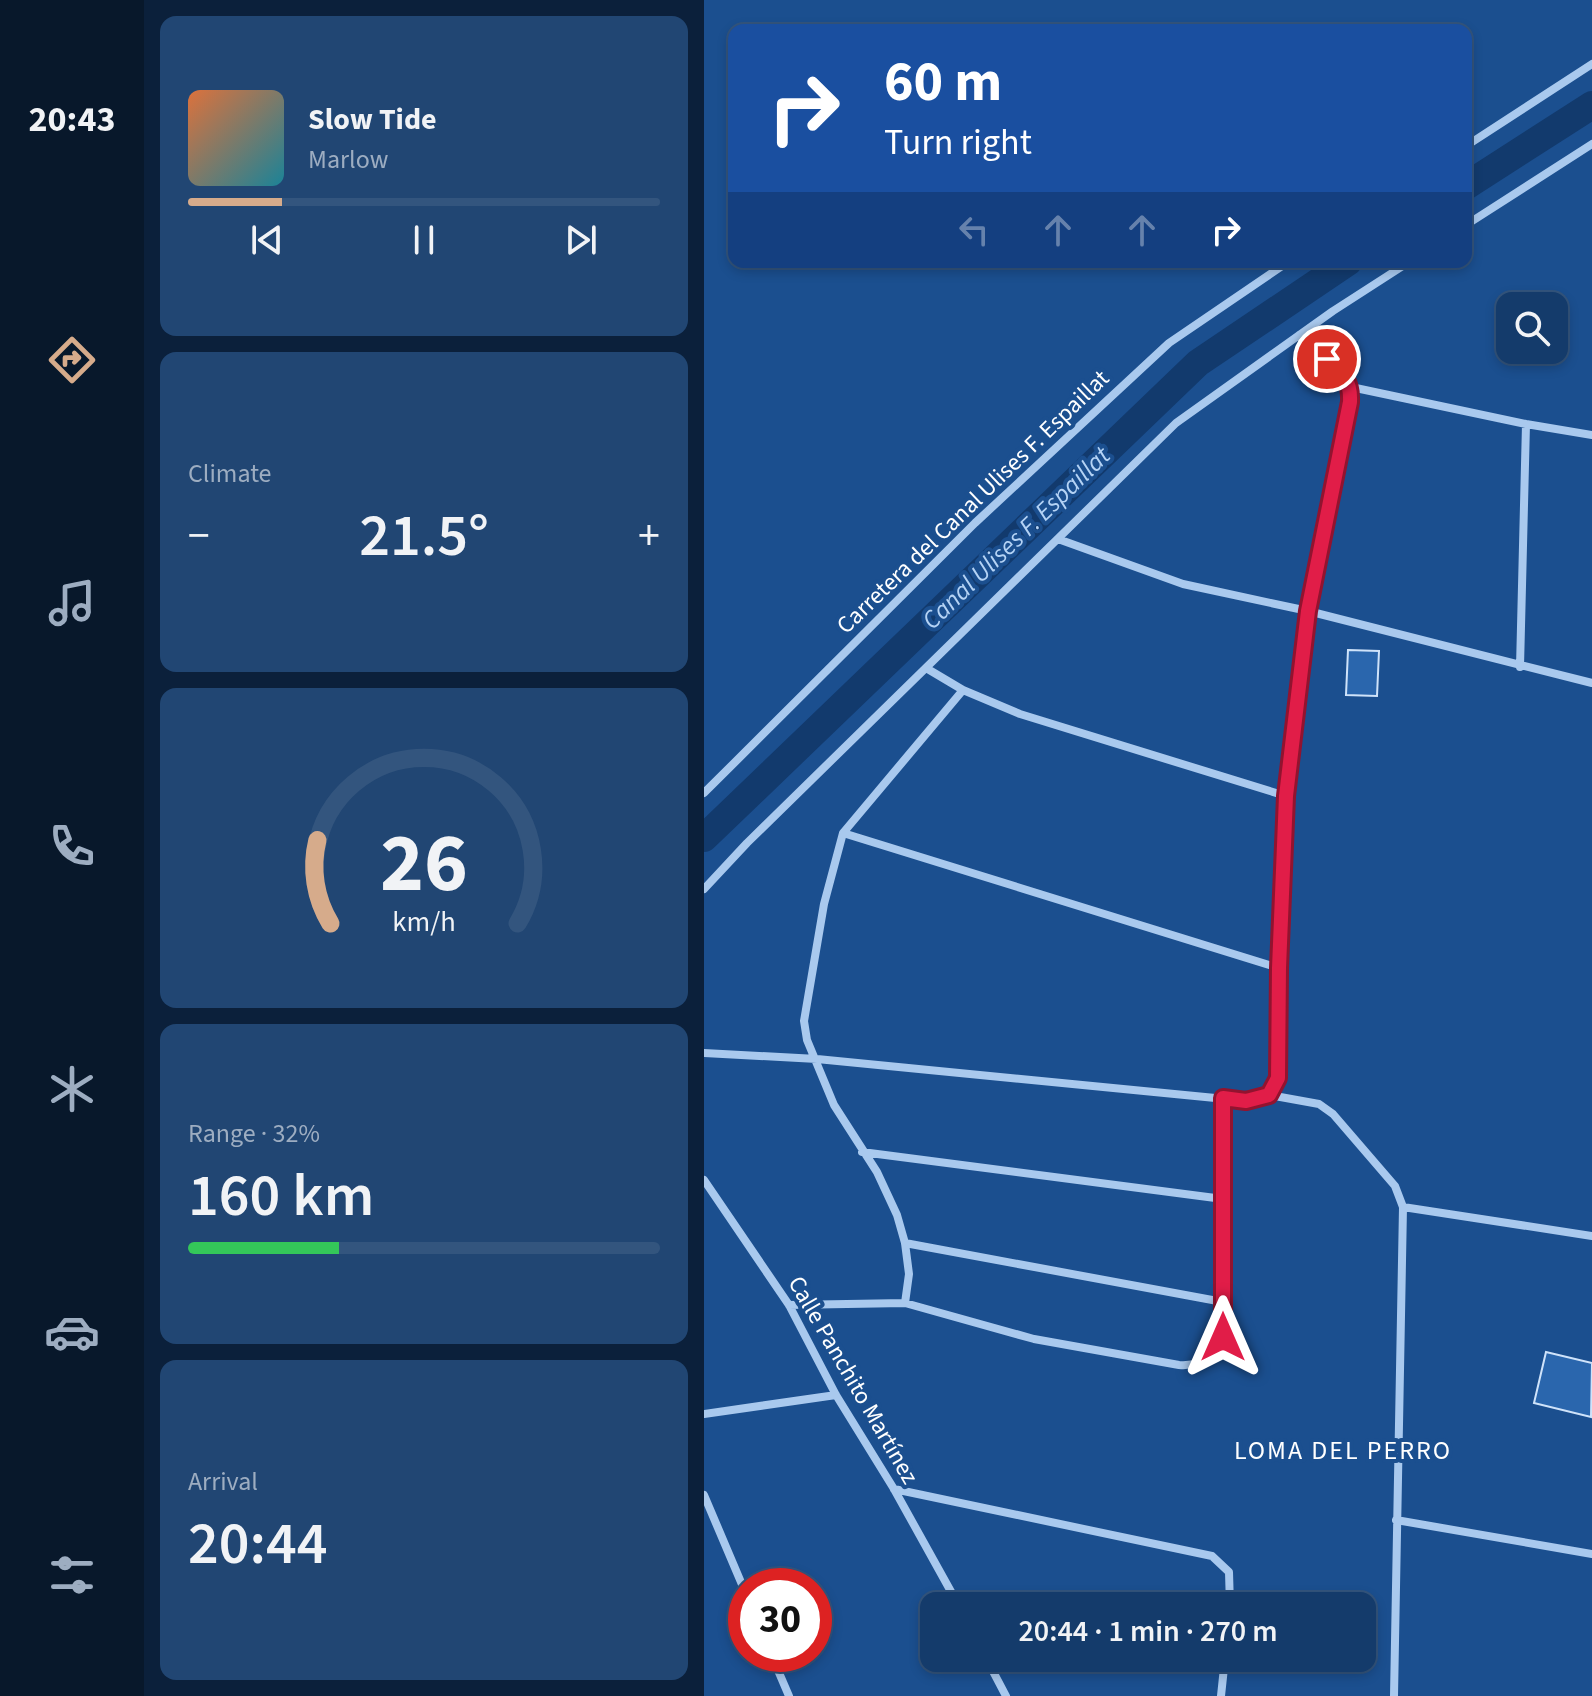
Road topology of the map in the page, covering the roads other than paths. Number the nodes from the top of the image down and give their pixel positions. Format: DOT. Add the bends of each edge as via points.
graph roads {
  1 [pos="1592,64"];
  2 [pos="1472,142"];
  3 [pos="1592,144"];
  4 [pos="1472,221"];
  5 [pos="1279,268"];
  6 [pos="1400,268"];
  7 [pos="1299,335"];
  8 [pos="1351,387"];
  9 [pos="1526,424"];
  10 [pos="1592,435"];
  11 [pos="1058,539"];
  12 [pos="1308,611"];
  13 [pos="1520,667"];
  14 [pos="926,668"];
  15 [pos="1592,683"];
  16 [pos="963,690"];
  17 [pos="704,793"];
  18 [pos="1286,796"];
  19 [pos="843,833"];
  20 [pos="704,889"];
  21 [pos="1279,968"];
  22 [pos="704,1053"];
  23 [pos="817,1059"];
  24 [pos="1269,1095"];
  25 [pos="1223,1098"];
  26 [pos="862,1152"];
  27 [pos="704,1180"];
  28 [pos="1223,1199"];
  29 [pos="1403,1207"];
  30 [pos="1592,1236"];
  31 [pos="905,1243"];
  32 [pos="1223,1302"];
  33 [pos="905,1303"];
  34 [pos="789,1305"];
  35 [pos="836,1395"];
  36 [pos="704,1414"];
  37 [pos="894,1489"];
  38 [pos="704,1495"];
  39 [pos="1396,1520"];
  40 [pos="1592,1554"];
  41 [pos="735,1568"];
  42 [pos="951,1592"];
  43 [pos="1230,1592"];
  44 [pos="779,1672"];
  45 [pos="993,1672"];
  46 [pos="1224,1672"];
  47 [pos="789,1696"];
  48 [pos="1006,1696"];
  49 [pos="1221,1696"];
  50 [pos="1394,1696"];
  1 -- 2 [label="street"];
  3 -- 4 [label="street"];
  5 -- 17 [label="street, Carretera del Canal Ulises F. Espaillat" via="1169,343 975,523"];
  6 -- 7 [label="street"];
  7 -- 8 [label="street" via="1341,371"];
  7 -- 11 [label="street" via="1176,423"];
  8 -- 9 [label="street"];
  8 -- 12 [label="street"];
  9 -- 10 [label="street"];
  9 -- 13 [label="street"];
  11 -- 12 [label="street" via="1183,584"];
  11 -- 14 [label="street"];
  12 -- 13 [label="street"];
  12 -- 18 [label="street"];
  13 -- 15 [label="street"];
  14 -- 16 [label="street"];
  14 -- 20 [label="street"];
  16 -- 18 [label="street" via="1020,714"];
  16 -- 19 [label="street"];
  18 -- 21 [label="street"];
  19 -- 21 [label="street"];
  19 -- 23 [label="street" via="824,904 804,1021"];
  21 -- 24 [label="street" via="1278,1078"];
  22 -- 23 [label="street"];
  23 -- 25 [label="street"];
  23 -- 26 [label="street" via="834,1105"];
  24 -- 25 [label="street" via="1246,1101"];
  24 -- 29 [label="street" via="1319,1104 1333,1114 1395,1186"];
  25 -- 28 [label="street"];
  26 -- 28 [label="street"];
  26 -- 31 [label="street" via="890,1196"];
  27 -- 34 [label="street, Calle Panchito Martínez"];
  28 -- 32 [label="street"];
  29 -- 30 [label="street"];
  29 -- 39 [label="street"];
  31 -- 32 [label="street"];
  31 -- 33 [label="street"];
  32 -- 33 [label="street" via="1223,1337 1216,1351 1191,1366 1034,1339"];
  33 -- 34 [label="street"];
  34 -- 35 [label="street, Calle Panchito Martínez"];
  35 -- 36 [label="street"];
  35 -- 37 [label="street, Calle Panchito Martínez"];
  37 -- 42 [label="street, Calle Panchito Martínez"];
  37 -- 43 [label="street" via="1212,1556 1229,1572"];
  38 -- 41 [label="street"];
  39 -- 40 [label="street"];
  39 -- 50 [label="street"];
  44 -- 47 [label="street"];
  45 -- 48 [label="street"];
  46 -- 49 [label="street"];
}
